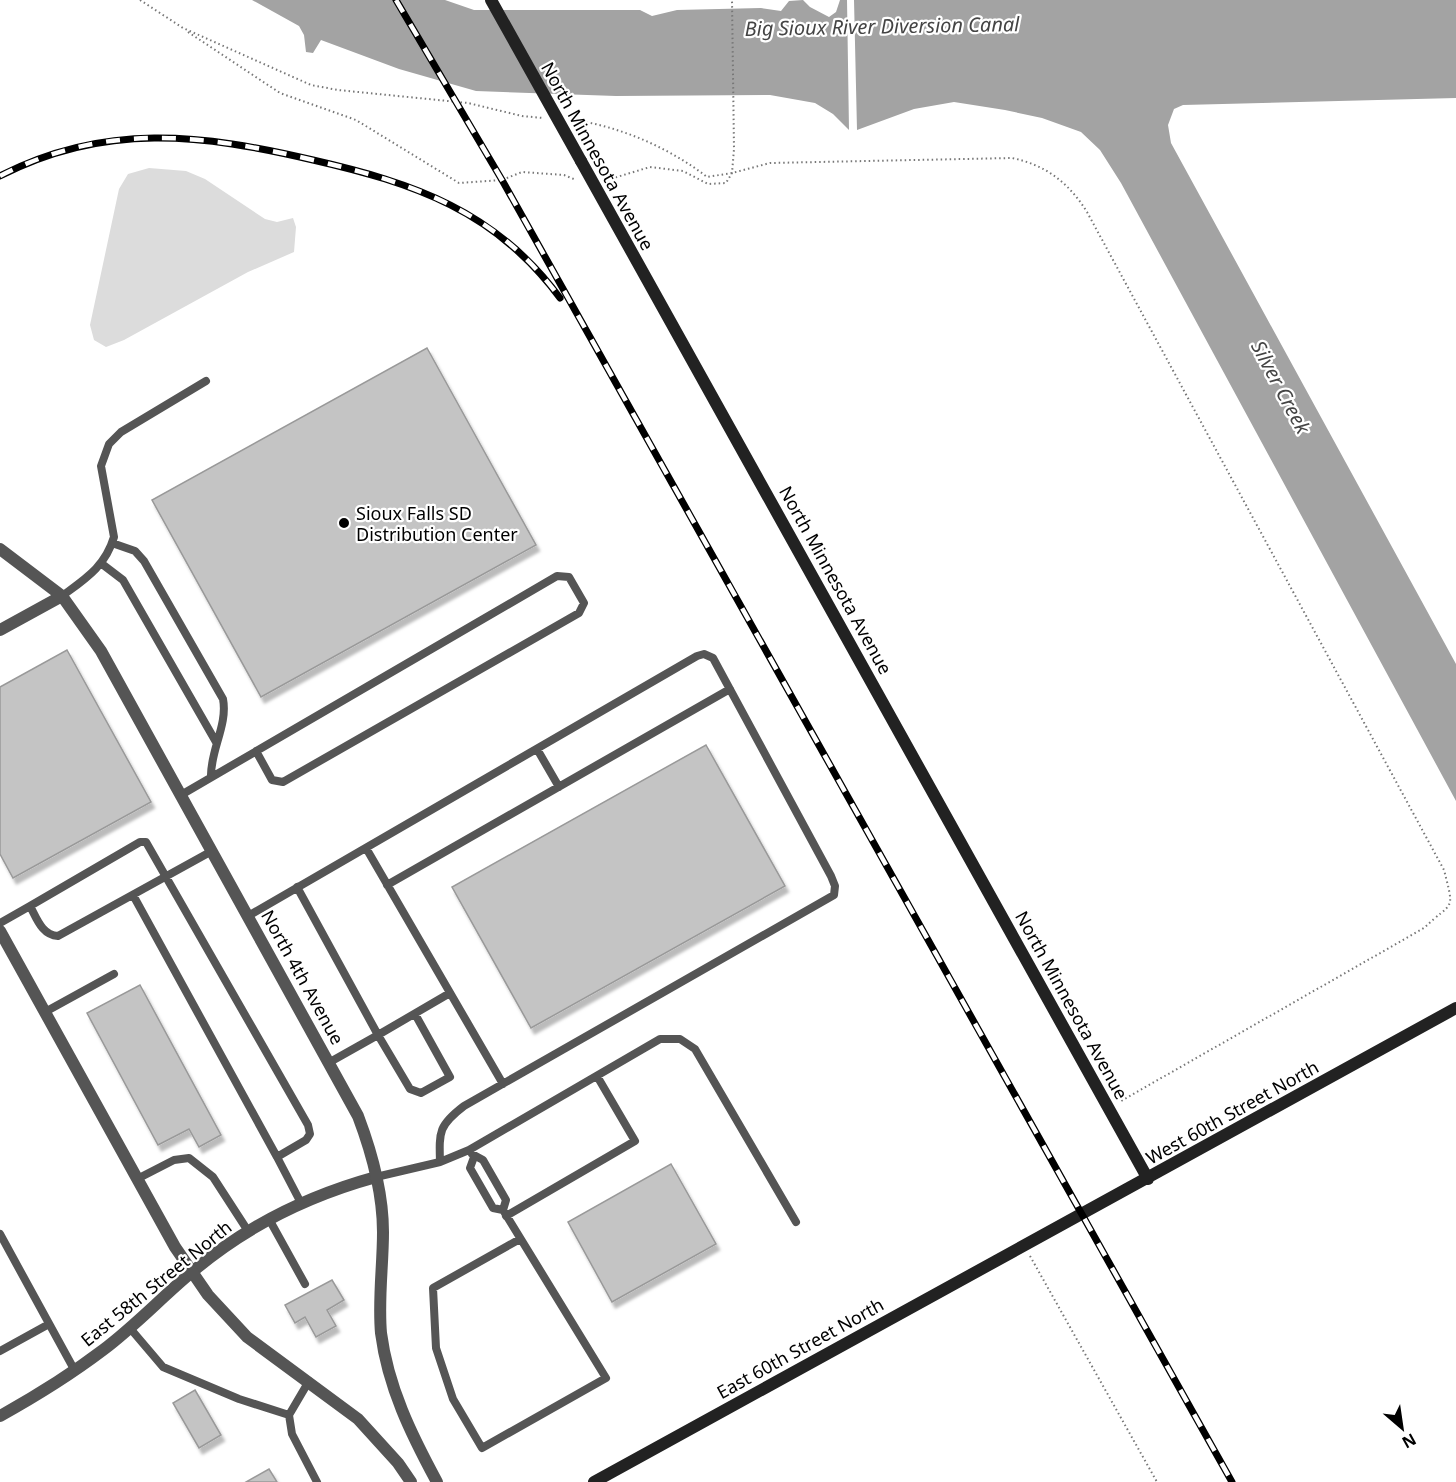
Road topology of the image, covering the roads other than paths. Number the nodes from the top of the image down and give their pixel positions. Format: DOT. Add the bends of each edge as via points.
graph roads {
  1 [pos="491,0"];
  2 [pos="206,381"];
  3 [pos="112,543"];
  4 [pos="0,549"];
  5 [pos="102,564"];
  6 [pos="62,596"];
  7 [pos="0,630"];
  8 [pos="730,688"];
  9 [pos="216,742"];
  10 [pos="537,749"];
  11 [pos="256,751"];
  12 [pos="211,777"];
  13 [pos="559,787"];
  14 [pos="181,795"];
  15 [pos="366,848"];
  16 [pos="212,851"];
  17 [pos="166,877"];
  18 [pos="387,885"];
  19 [pos="297,887"];
  20 [pos="133,895"];
  21 [pos="30,906"];
  22 [pos="248,916"];
  23 [pos="0,923"];
  24 [pos="2,938"];
  25 [pos="114,975"];
  26 [pos="450,993"];
  27 [pos="1456,1008"];
  28 [pos="45,1012"];
  29 [pos="415,1014"];
  30 [pos="378,1035"];
  31 [pos="330,1062"];
  32 [pos="597,1076"];
  33 [pos="503,1084"];
  34 [pos="469,1150"];
  35 [pos="277,1157"];
  36 [pos="474,1157"];
  37 [pos="440,1162"];
  38 [pos="376,1177"];
  39 [pos="137,1179"];
  40 [pos="1148,1179"];
  41 [pos="300,1203"];
  42 [pos="505,1213"];
  43 [pos="269,1219"];
  44 [pos="796,1222"];
  45 [pos="249,1231"];
  46 [pos="0,1234"];
  47 [pos="520,1239"];
  48 [pos="1024,1246"];
  49 [pos="191,1272"];
  50 [pos="305,1284"];
  51 [pos="49,1324"];
  52 [pos="129,1327"];
  53 [pos="0,1351"];
  54 [pos="75,1371"];
  55 [pos="309,1381"];
  56 [pos="290,1415"];
  57 [pos="0,1416"];
  58 [pos="317,1482"];
  59 [pos="411,1482"];
  60 [pos="437,1482"];
  61 [pos="594,1482"];
  1 -- 40 [label="main road, North Minnesota Avenue, bridge"];
  2 -- 3 [label="lane" via="121,432 109,444 101,466"];
  3 -- 5 [label="lane"];
  3 -- 9 [label="lane" via="135,551 142,558 222,697 224,711"];
  4 -- 6 [label="street, North 4th Avenue"];
  5 -- 6 [label="lane"];
  5 -- 9 [label="lane" via="123,580"];
  6 -- 7 [label="street"];
  6 -- 14 [label="street, North 4th Avenue" via="101,651"];
  8 -- 10 [label="lane" via="713,658 704,654"];
  8 -- 13 [label="lane"];
  8 -- 33 [label="lane" via="831,876 834,895"];
  9 -- 12 [label="lane" via="210,761"];
  10 -- 13 [label="lane"];
  10 -- 15 [label="lane"];
  11 -- 11 [label="lane" via="557,576 569,577 584,603 579,614 283,782 272,780"];
  11 -- 12 [label="lane"];
  12 -- 14 [label="lane"];
  13 -- 18 [label="lane"];
  14 -- 16 [label="street, North 4th Avenue"];
  15 -- 18 [label="lane"];
  15 -- 19 [label="lane"];
  16 -- 17 [label="lane"];
  16 -- 22 [label="street, North 4th Avenue"];
  17 -- 20 [label="lane"];
  17 -- 21 [label="lane" via="146,842 140,842"];
  17 -- 35 [label="lane" via="308,1125 310,1134 306,1140"];
  18 -- 26 [label="lane"];
  19 -- 22 [label="lane"];
  19 -- 30 [label="lane"];
  20 -- 21 [label="lane" via="58,936 44,931"];
  20 -- 35 [label="lane"];
  21 -- 23 [label="lane"];
  22 -- 31 [label="street, North 4th Avenue"];
  24 -- 28 [label="street"];
  25 -- 28 [label="lane"];
  26 -- 29 [label="lane"];
  26 -- 33 [label="lane"];
  27 -- 40 [label="main road, West 60th Street North"];
  28 -- 39 [label="street"];
  29 -- 30 [label="lane"];
  29 -- 30 [label="lane" via="450,1077 414,1093"];
  30 -- 31 [label="lane"];
  31 -- 38 [label="street, North 4th Avenue" via="358,1116"];
  32 -- 34 [label="lane"];
  32 -- 42 [label="lane" via="635,1142"];
  32 -- 44 [label="lane" via="660,1040 680,1039 695,1049"];
  33 -- 37 [label="lane" via="445,1120 439,1135"];
  34 -- 36 [label="lane"];
  34 -- 37 [label="lane"];
  35 -- 41 [label="lane"];
  36 -- 42 [label="lane" via="483,1160 506,1200"];
  36 -- 42 [label="lane" via="470,1168 493,1208"];
  37 -- 38 [label="lane"];
  38 -- 41 [label="street, East 58th Street North" via="334,1188"];
  38 -- 60 [label="street, North 4th Avenue" via="383,1230 379,1304 387,1364 400,1408"];
  39 -- 45 [label="lane" via="174,1160 189,1158 213,1177"];
  39 -- 49 [label="street"];
  40 -- 48 [label="main road, West 60th Street North"];
  41 -- 43 [label="street, East 58th Street North"];
  42 -- 47 [label="lane"];
  43 -- 45 [label="street, East 58th Street North"];
  43 -- 50 [label="lane"];
  45 -- 49 [label="street, East 58th Street North"];
  46 -- 51 [label="lane"];
  47 -- 47 [label="lane" via="606,1378 482,1448 453,1399 436,1348 433,1288"];
  48 -- 61 [label="main road, East 60th Street North"];
  49 -- 52 [label="street, East 58th Street North"];
  49 -- 55 [label="street" via="247,1337"];
  51 -- 53 [label="lane"];
  51 -- 54 [label="lane"];
  52 -- 54 [label="street, East 58th Street North"];
  52 -- 56 [label="lane" via="163,1367 239,1399"];
  54 -- 57 [label="street, East 58th Street North"];
  55 -- 56 [label="lane"];
  55 -- 59 [label="street" via="358,1419"];
  56 -- 58 [label="lane" via="292,1434"];
}
